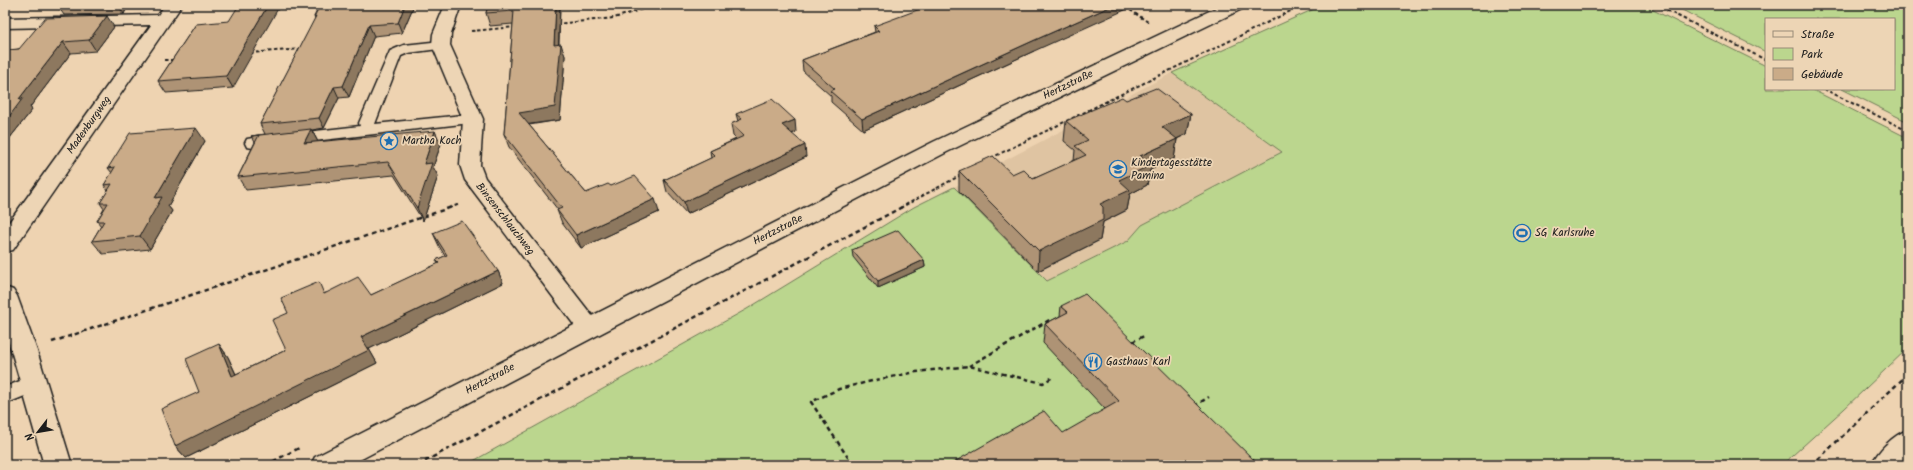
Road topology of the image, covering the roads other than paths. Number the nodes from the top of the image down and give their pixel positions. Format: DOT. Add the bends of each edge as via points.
graph roads {
  1 [pos="453,5"];
  2 [pos="1236,5"];
  3 [pos="168,12"];
  4 [pos="5,23"];
  5 [pos="442,39"];
  6 [pos="473,119"];
  7 [pos="375,130"];
  8 [pos="254,143"];
  9 [pos="5,244"];
  10 [pos="5,296"];
  11 [pos="589,328"];
  12 [pos="35,383"];
  13 [pos="5,396"];
  14 [pos="1908,441"];
  15 [pos="58,465"];
  16 [pos="325,465"];
  17 [pos="1884,465"];
  1 -- 5 [label="street"];
  2 -- 11 [label="street, Hertzstraße" via="940,147"];
  3 -- 4 [label="street"];
  3 -- 9 [label="street, Madenburgweg"];
  5 -- 6 [label="street, Binsenschlauchweg"];
  5 -- 7 [label="lane" via="404,49 395,54 367,123 368,127"];
  6 -- 7 [label="lane"];
  6 -- 11 [label="street, Binsenschlauchweg" via="471,171 475,180"];
  7 -- 8 [label="lane"];
  10 -- 12 [label="street"];
  11 -- 16 [label="street, Hertzstraße"];
  12 -- 13 [label="lane"];
  12 -- 15 [label="street"];
  14 -- 17 [label="street"];
}
